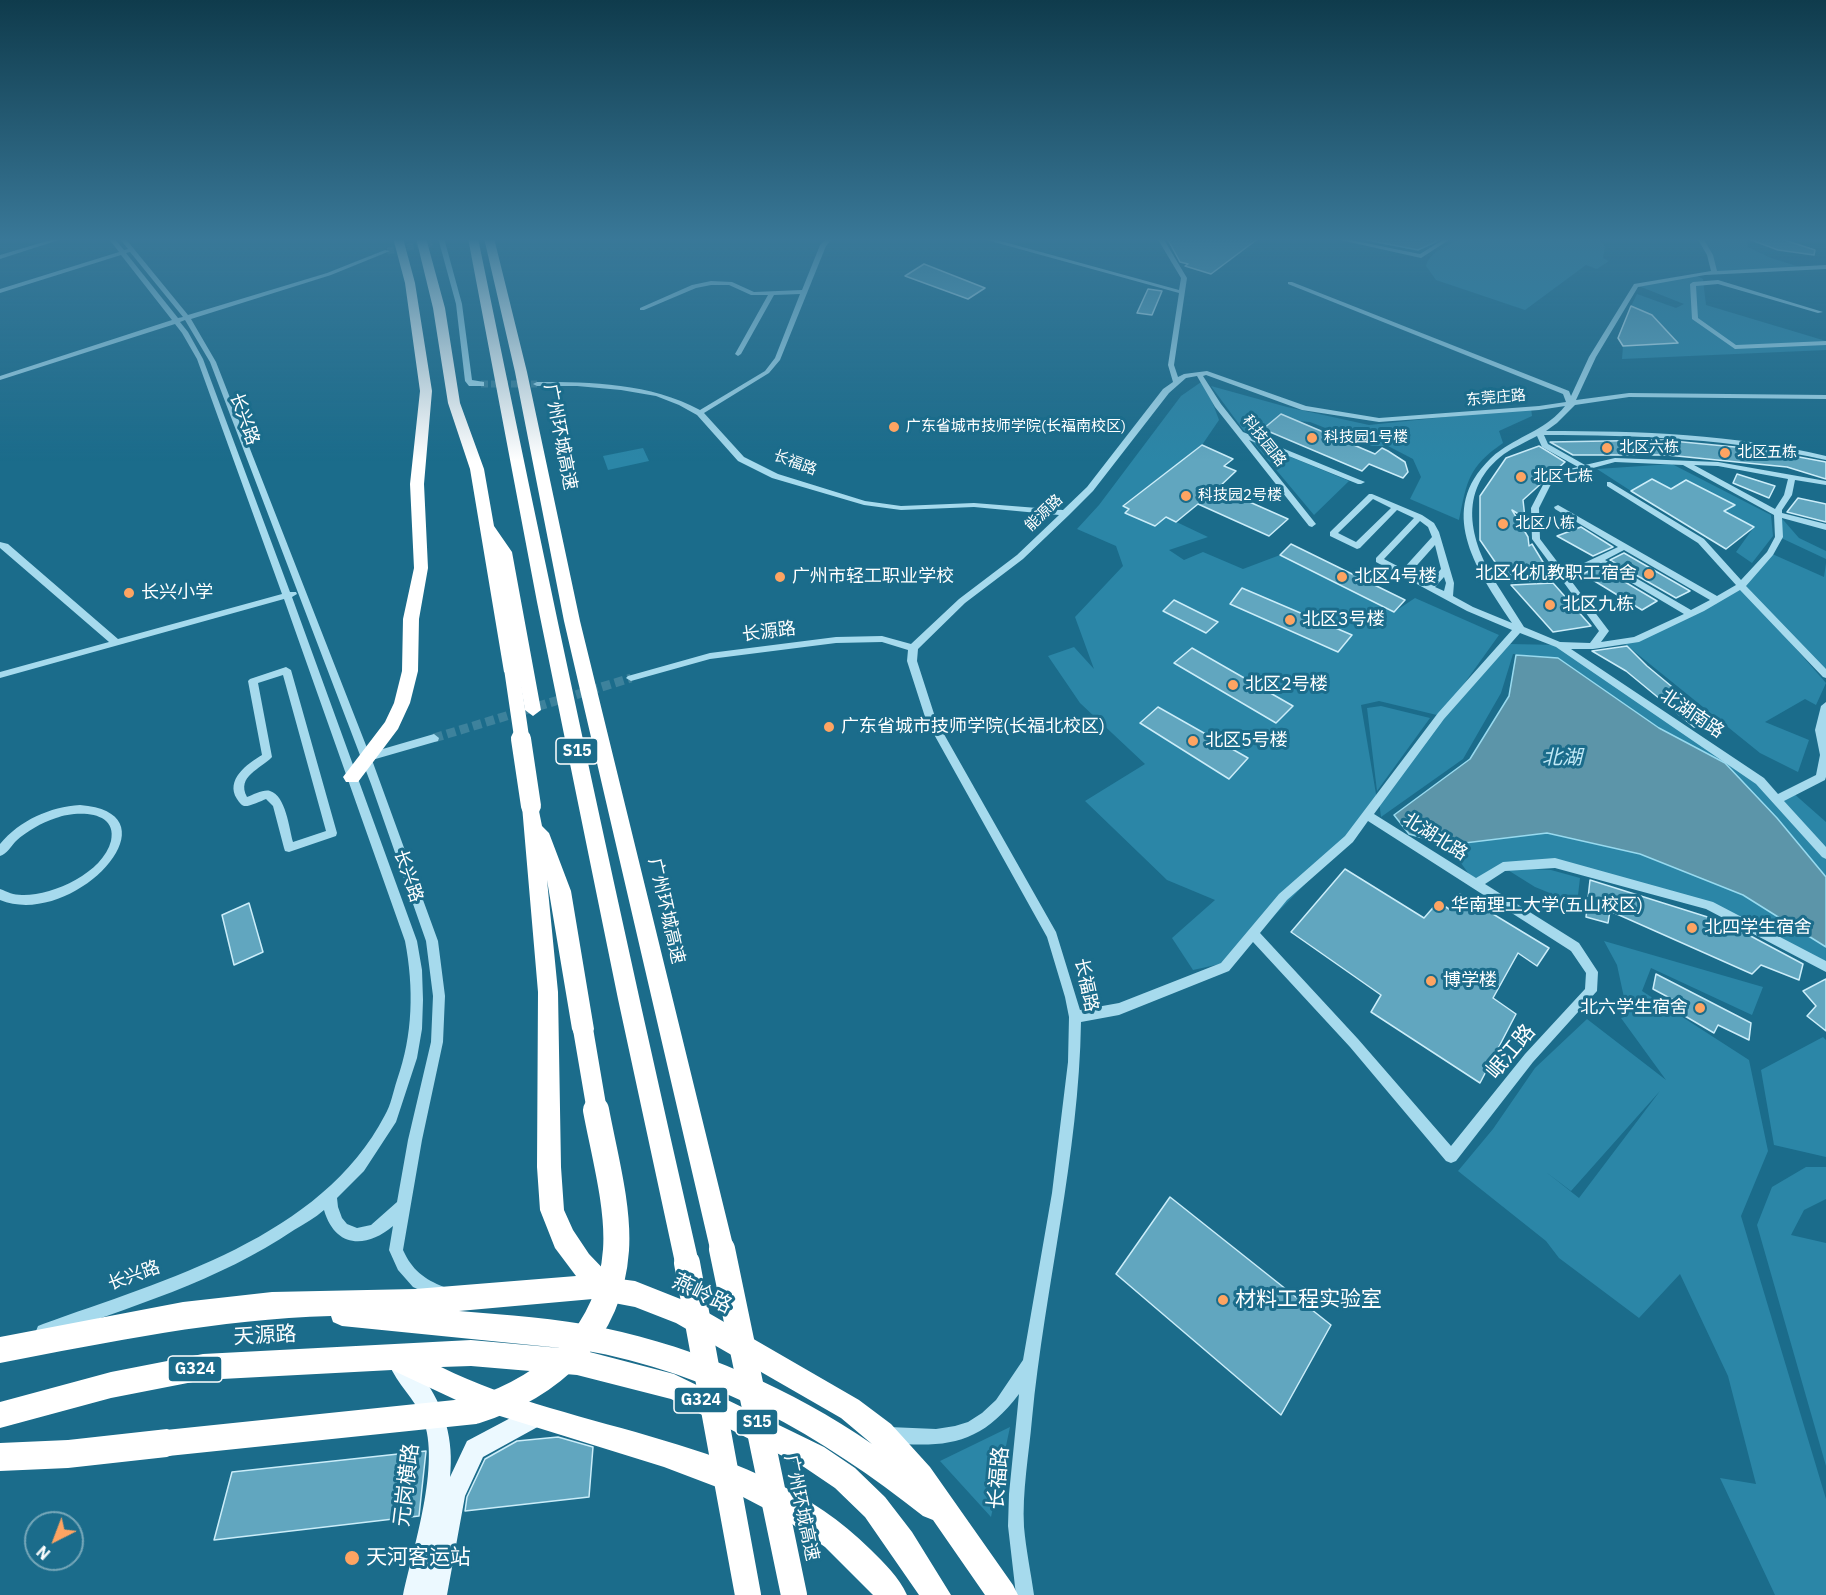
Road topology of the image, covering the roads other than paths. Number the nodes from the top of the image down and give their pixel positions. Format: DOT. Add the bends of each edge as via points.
graph roads {
  1 [pos="170,312"];
  2 [pos="183,312"];
  3 [pos="205,312"];
  4 [pos="414,312"];
  5 [pos="440,312"];
  6 [pos="460,312"];
  7 [pos="488,312"];
  8 [pos="507,312"];
  9 [pos="761,312"];
  10 [pos="797,312"];
  11 [pos="1179,312"];
  12 [pos="1364,312"];
  13 [pos="1618,312"];
  14 [pos="1695,312"];
  15 [pos="187,318"];
  16 [pos="177,321"];
  17 [pos="1826,343"];
  18 [pos="738,354"];
  19 [pos="1198,373"];
  20 [pos="0,378"];
  21 [pos="1176,381"];
  22 [pos="481,384"];
  23 [pos="537,384"];
  24 [pos="1826,397"];
  25 [pos="1571,405"];
  26 [pos="700,412"];
  27 [pos="1241,433"];
  28 [pos="1539,433"];
  29 [pos="1826,458"];
  30 [pos="1681,461"];
  31 [pos="1583,467"];
  32 [pos="1792,476"];
  33 [pos="1361,482"];
  34 [pos="1826,483"];
  35 [pos="1610,484"];
  36 [pos="482,504"];
  37 [pos="1396,507"];
  38 [pos="1558,507"];
  39 [pos="1066,513"];
  40 [pos="1778,514"];
  41 [pos="1419,517"];
  42 [pos="1312,524"];
  43 [pos="1826,527"];
  44 [pos="1436,538"];
  45 [pos="0,545"];
  46 [pos="1624,547"];
  47 [pos="1598,559"];
  48 [pos="1446,569"];
  49 [pos="1404,574"];
  50 [pos="1563,577"];
  51 [pos="1489,581"];
  52 [pos="1741,586"];
  53 [pos="1429,588"];
  54 [pos="302,591"];
  55 [pos="288,596"];
  56 [pos="1448,597"];
  57 [pos="1717,600"];
  58 [pos="1691,614"];
  59 [pos="1520,627"];
  60 [pos="117,644"];
  61 [pos="1559,645"];
  62 [pos="1593,646"];
  63 [pos="913,648"];
  64 [pos="0,675"];
  65 [pos="1826,675"];
  66 [pos="631,678"];
  67 [pos="1826,706"];
  68 [pos="533,710"];
  69 [pos="434,738"];
  70 [pos="366,758"];
  71 [pos="255,763"];
  72 [pos="352,777"];
  73 [pos="1777,800"];
  74 [pos="531,806"];
  75 [pos="1367,815"];
  76 [pos="0,852"];
  77 [pos="1826,854"];
  78 [pos="1476,884"];
  79 [pos="0,894"];
  80 [pos="1254,934"];
  81 [pos="1826,967"];
  82 [pos="1075,1017"];
  83 [pos="330,1197"];
  84 [pos="402,1207"];
  85 [pos="604,1287"];
  86 [pos="490,1297"];
  87 [pos="272,1305"];
  88 [pos="0,1349"];
  89 [pos="394,1357"];
  90 [pos="1030,1364"];
  91 [pos="0,1415"];
  92 [pos="535,1416"];
  93 [pos="881,1434"];
  94 [pos="0,1457"];
  95 [pos="444,1497"];
  96 [pos="952,1522"];
  97 [pos="415,1595"];
  98 [pos="435,1595"];
  99 [pos="747,1595"];
  100 [pos="794,1595"];
  101 [pos="891,1595"];
  102 [pos="936,1595"];
  103 [pos="1003,1595"];
  104 [pos="1025,1595"];
  1 -- 16 [label="street, 长兴路"];
  2 -- 15 [label="street, 长兴路"];
  3 -- 15 [label="street"];
  4 -- 70 [label="highway" via="426,391 417,484 422,551 411,619 408,685 392,725"];
  5 -- 36 [label="highway" via="454,403 475,460"];
  6 -- 22 [label="street" via="469,381"];
  7 -- 99 [label="highway, S15, bridge" via="628,999 687,1263"];
  8 -- 100 [label="highway, 广州环城高速 / S15, bridge" via="572,621 722,1249"];
  9 -- 18 [label="street"];
  10 -- 26 [label="street" via="778,359 767,372"];
  11 -- 21 [label="street" via="1171,366"];
  12 -- 25 [label="street" via="1566,393"];
  13 -- 25 [label="street"];
  14 -- 17 [label="street" via="1695,319 1735,347"];
  15 -- 16 [label="street"];
  15 -- 54 [label="street, 长兴路" via="213,362"];
  16 -- 20 [label="street"];
  16 -- 55 [label="street, 长兴路" via="200,359"];
  19 -- 21 [label="street"];
  19 -- 25 [label="street, 东莞庄路" via="1305,408 1362,419 1392,420"];
  19 -- 27 [label="street, 科技园路"];
  21 -- 39 [label="street, 能源路" via="1090,489"];
  23 -- 26 [label="street, 长福路" via="577,384 658,394"];
  24 -- 25 [label="street, 东莞庄路" via="1637,395"];
  25 -- 28 [label="street"];
  26 -- 39 [label="street, 长福路" via="741,459 775,476 864,503 901,508 974,505"];
  27 -- 33 [label="street"];
  27 -- 42 [label="street, 科技园路"];
  28 -- 29 [label="street" via="1651,433 1725,438"];
  28 -- 31 [label="street" via="1545,445"];
  28 -- 51 [label="street" via="1494,458 1472,485 1465,518"];
  30 -- 31 [label="street" via="1615,460"];
  30 -- 32 [label="street"];
  30 -- 40 [label="street"];
  31 -- 50 [label="street" via="1548,483 1535,508 1536,539"];
  32 -- 34 [label="street"];
  32 -- 40 [label="street"];
  35 -- 52 [label="street" via="1701,540"];
  36 -- 68 [label="highway" via="494,540 505,552"];
  36 -- 74 [label="highway, bridge"];
  37 -- 37 [label="street" via="1372,496 1333,534 1357,546"];
  37 -- 41 [label="street"];
  38 -- 46 [label="street"];
  39 -- 63 [label="street, 能源路" via="1020,557 936,623"];
  40 -- 43 [label="street"];
  40 -- 52 [label="street" via="1779,537 1770,554"];
  41 -- 44 [label="street" via="1431,525"];
  41 -- 49 [label="street, 北湖南路" via="1379,560"];
  44 -- 48 [label="street"];
  44 -- 49 [label="street"];
  45 -- 60 [label="street"];
  46 -- 47 [label="street"];
  46 -- 57 [label="street"];
  47 -- 50 [label="street"];
  47 -- 58 [label="street"];
  48 -- 53 [label="street"];
  48 -- 56 [label="street"];
  49 -- 53 [label="street, 北湖南路"];
  50 -- 51 [label="street"];
  50 -- 62 [label="street" via="1604,631"];
  51 -- 59 [label="street"];
  52 -- 57 [label="street"];
  52 -- 65 [label="street"];
  53 -- 56 [label="street, 北湖南路"];
  54 -- 55 [label="street"];
  54 -- 70 [label="street, 长兴路"];
  55 -- 60 [label="street"];
  55 -- 72 [label="street, 长兴路"];
  56 -- 59 [label="street, 北湖南路" via="1497,621"];
  57 -- 58 [label="street"];
  58 -- 62 [label="street" via="1636,640"];
  59 -- 61 [label="street, 北湖南路"];
  59 -- 75 [label="street" via="1441,716"];
  60 -- 64 [label="street"];
  61 -- 62 [label="street"];
  61 -- 73 [label="street, 北湖南路" via="1760,781"];
  63 -- 66 [label="street, 长源路" via="882,639 836,640 710,656"];
  63 -- 82 [label="street, 长福路" via="912,661 932,720 1052,936"];
  67 -- 73 [label="street" via="1820,730 1825,755 1821,777"];
  69 -- 70 [label="street"];
  70 -- 72 [label="highway"];
  70 -- 84 [label="street, 长兴路" via="423,909 437,967 437,1042"];
  71 -- 71 [label="street" via="240,779 239,796 245,802 268,794 278,804 289,848 332,833 286,670 253,681 267,757"];
  72 -- 83 [label="street, 长兴路" via="411,941 418,1000 413,1047 400,1100 370,1153"];
  73 -- 77 [label="street, 北湖南路"];
  74 -- 85 [label="highway" via="548,992 552,1210 580,1263"];
  74 -- 94 [label="highway, bridge" via="561,891 614,1219 616,1251 611,1282 584,1340 563,1365 521,1395 475,1411 44,1456"];
  75 -- 78 [label="street, 北湖北路"];
  75 -- 80 [label="street" via="1349,839 1284,897"];
  76 -- 79 [label="street" via="20,832 59,812 95,810 108,815 116,825 117,838 111,853 82,882 40,899 20,901"];
  78 -- 80 [label="street, 岷江路" via="1575,947 1592,972 1591,991 1529,1058 1451,1156"];
  78 -- 81 [label="street, 北湖北路" via="1503,867 1555,863 1709,905"];
  80 -- 82 [label="street" via="1225,967 1119,1009"];
  82 -- 90 [label="street, 长福路" via="1069,1117"];
  83 -- 84 [label="street" via="329,1210 335,1223 342,1231 358,1235 374,1231"];
  83 -- 88 [label="street, 长兴路" via="289,1228 227,1262"];
  84 -- 86 [label="street, 长兴路" via="396,1251 411,1278 438,1292"];
  85 -- 86 [label="highway, 燕岭路"];
  85 -- 93 [label="highway, 燕岭路" via="664,1304 693,1318 812,1385"];
  86 -- 87 [label="highway, 燕岭路"];
  87 -- 88 [label="highway, 天源路" via="183,1315"];
  87 -- 96 [label="highway" via="566,1335 676,1360 731,1382 836,1437 895,1475"];
  89 -- 91 [label="highway, 天源路 / G324" via="203,1368 111,1385"];
  89 -- 92 [label="highway" via="443,1383"];
  89 -- 95 [label="main road, 元岗横路" via="417,1386 433,1416"];
  89 -- 102 [label="highway, G324" via="471,1353 577,1362 674,1387 814,1457 845,1478 902,1542"];
  90 -- 93 [label="street, 长福路" via="1013,1394 992,1416 968,1431 945,1438"];
  90 -- 104 [label="street, 长福路" via="1017,1504"];
  92 -- 95 [label="main road, 元岗横路" via="476,1449"];
  92 -- 101 [label="highway" via="665,1452 705,1466 776,1500 835,1537"];
  93 -- 96 [label="highway, 燕岭路" via="913,1468"];
  95 -- 97 [label="main road, 元岗横路"];
  95 -- 98 [label="main road, 元岗横路"];
  96 -- 103 [label="highway, 燕岭路"];
}
